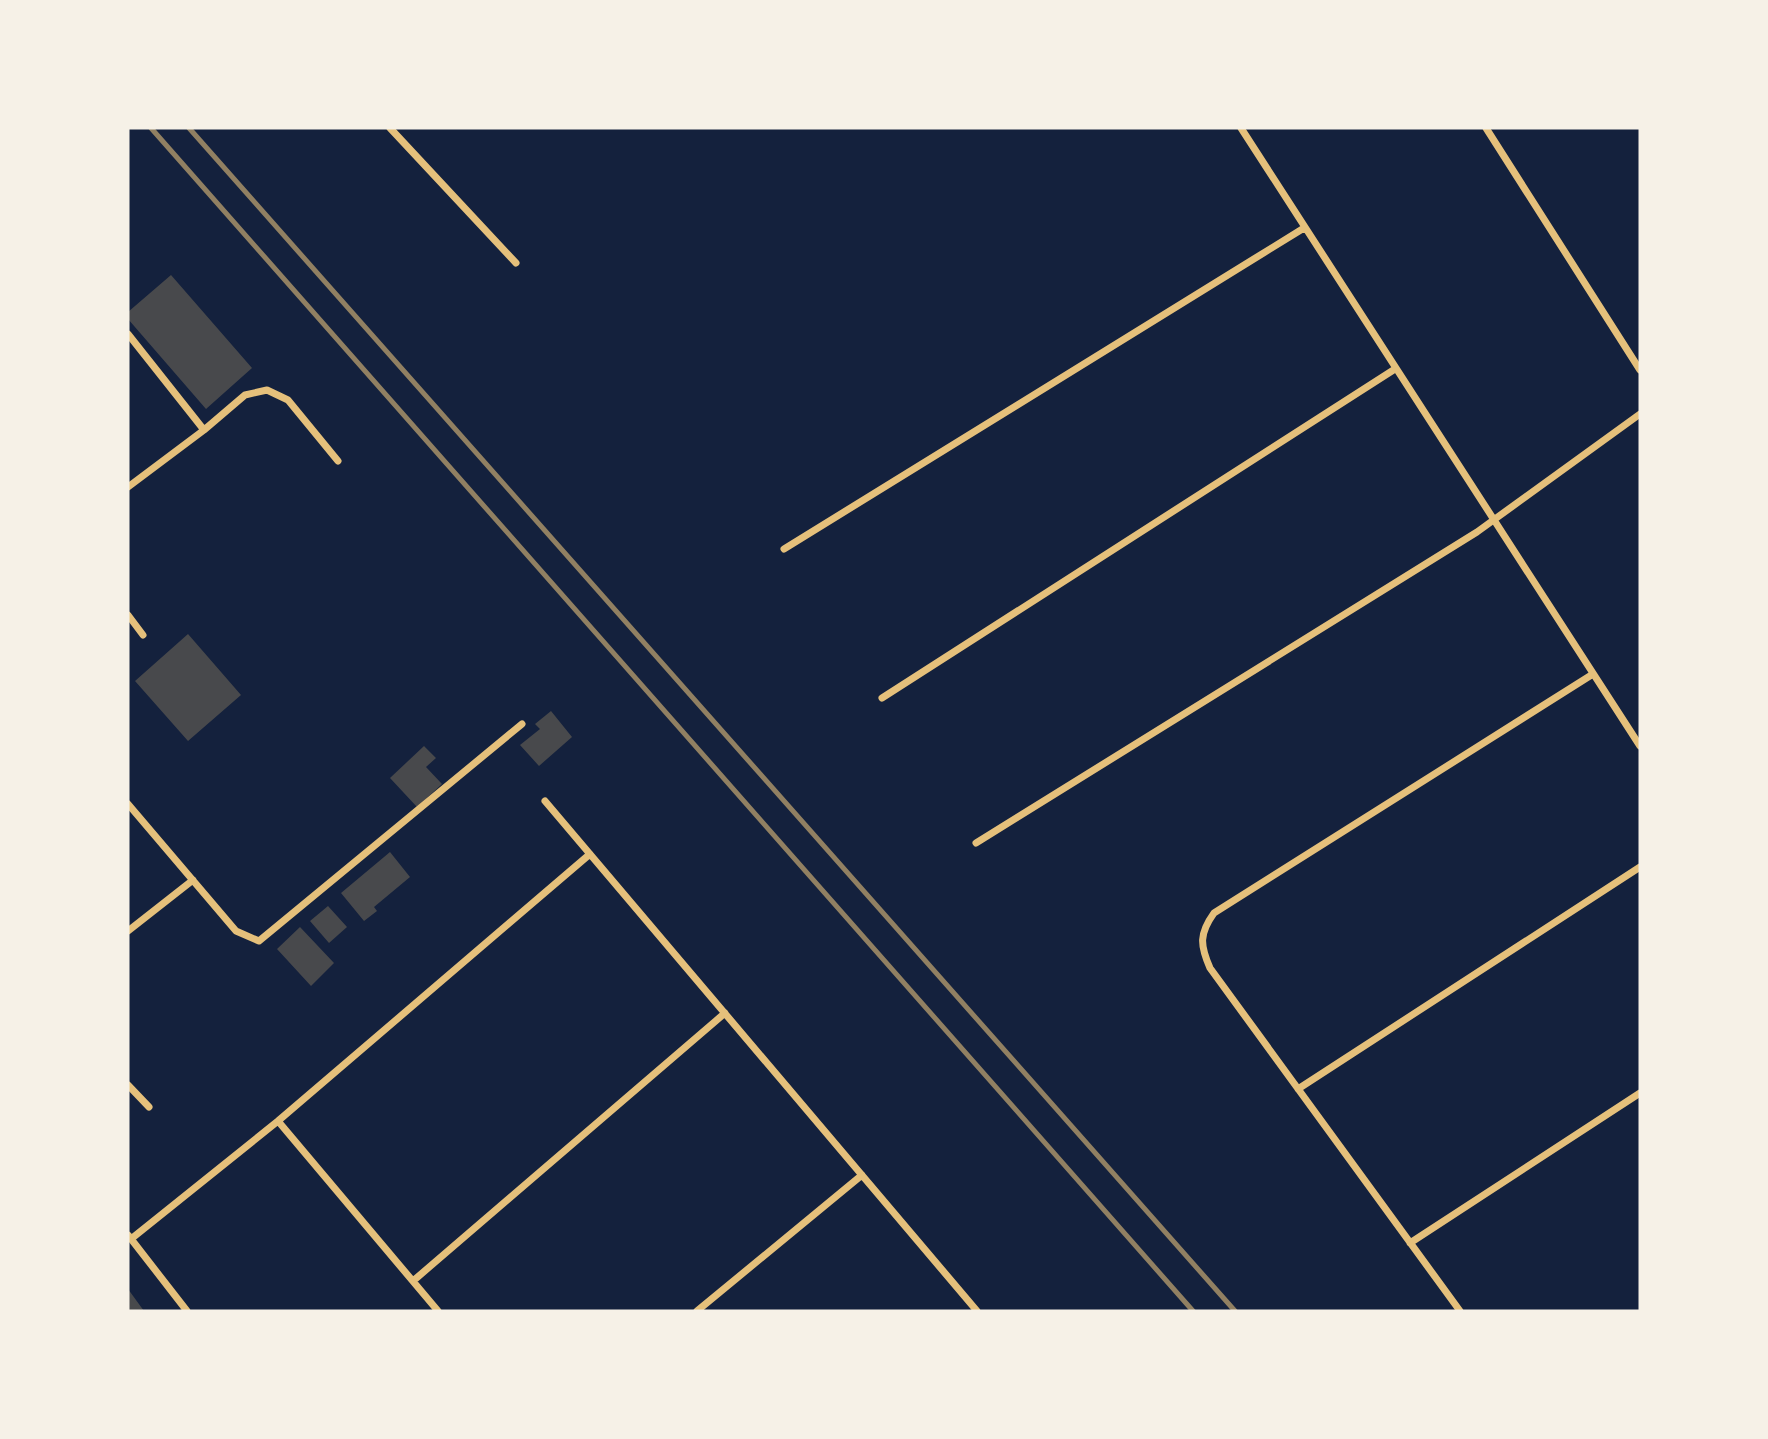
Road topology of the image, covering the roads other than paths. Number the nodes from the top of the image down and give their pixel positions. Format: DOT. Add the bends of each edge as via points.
graph roads {
  1 [pos="390,128"];
  2 [pos="1241,128"];
  3 [pos="1486,128"];
  4 [pos="1304,228"];
  5 [pos="516,263"];
  6 [pos="128,334"];
  7 [pos="1395,369"];
  8 [pos="1640,370"];
  9 [pos="1640,414"];
  10 [pos="204,430"];
  11 [pos="338,461"];
  12 [pos="128,488"];
  13 [pos="1493,521"];
  14 [pos="784,549"];
  15 [pos="128,615"];
  16 [pos="143,635"];
  17 [pos="1593,674"];
  18 [pos="882,698"];
  19 [pos="522,723"];
  20 [pos="1640,746"];
  21 [pos="545,801"];
  22 [pos="128,804"];
  23 [pos="976,843"];
  24 [pos="590,855"];
  25 [pos="1640,867"];
  26 [pos="193,880"];
  27 [pos="128,931"];
  28 [pos="725,1013"];
  29 [pos="128,1085"];
  30 [pos="1298,1089"];
  31 [pos="1640,1093"];
  32 [pos="149,1107"];
  33 [pos="278,1121"];
  34 [pos="862,1175"];
  35 [pos="129,1237"];
  36 [pos="1410,1243"];
  37 [pos="413,1281"];
  38 [pos="187,1311"];
  39 [pos="438,1311"];
  40 [pos="697,1311"];
  41 [pos="977,1311"];
  42 [pos="1460,1311"];
  1 -- 5 [label="street"];
  2 -- 4 [label="street"];
  3 -- 8 [label="street"];
  4 -- 7 [label="street"];
  4 -- 14 [label="street"];
  6 -- 10 [label="street"];
  7 -- 13 [label="street"];
  7 -- 18 [label="street"];
  9 -- 13 [label="street"];
  10 -- 11 [label="street" via="245,395 267,390 288,400"];
  10 -- 12 [label="street"];
  13 -- 17 [label="street"];
  13 -- 23 [label="street"];
  15 -- 16 [label="street"];
  17 -- 20 [label="street"];
  17 -- 30 [label="street" via="1214,914 1201,930 1201,948 1210,968"];
  19 -- 26 [label="street" via="259,941 236,931"];
  21 -- 24 [label="street"];
  22 -- 26 [label="street"];
  24 -- 28 [label="street"];
  24 -- 33 [label="street"];
  25 -- 30 [label="street"];
  26 -- 27 [label="street"];
  28 -- 34 [label="street"];
  28 -- 37 [label="street"];
  29 -- 32 [label="street"];
  30 -- 36 [label="street"];
  31 -- 36 [label="street"];
  33 -- 35 [label="street"];
  33 -- 37 [label="street"];
  34 -- 40 [label="street"];
  34 -- 41 [label="street"];
  35 -- 38 [label="street"];
  36 -- 42 [label="street"];
  37 -- 39 [label="street"];
}
